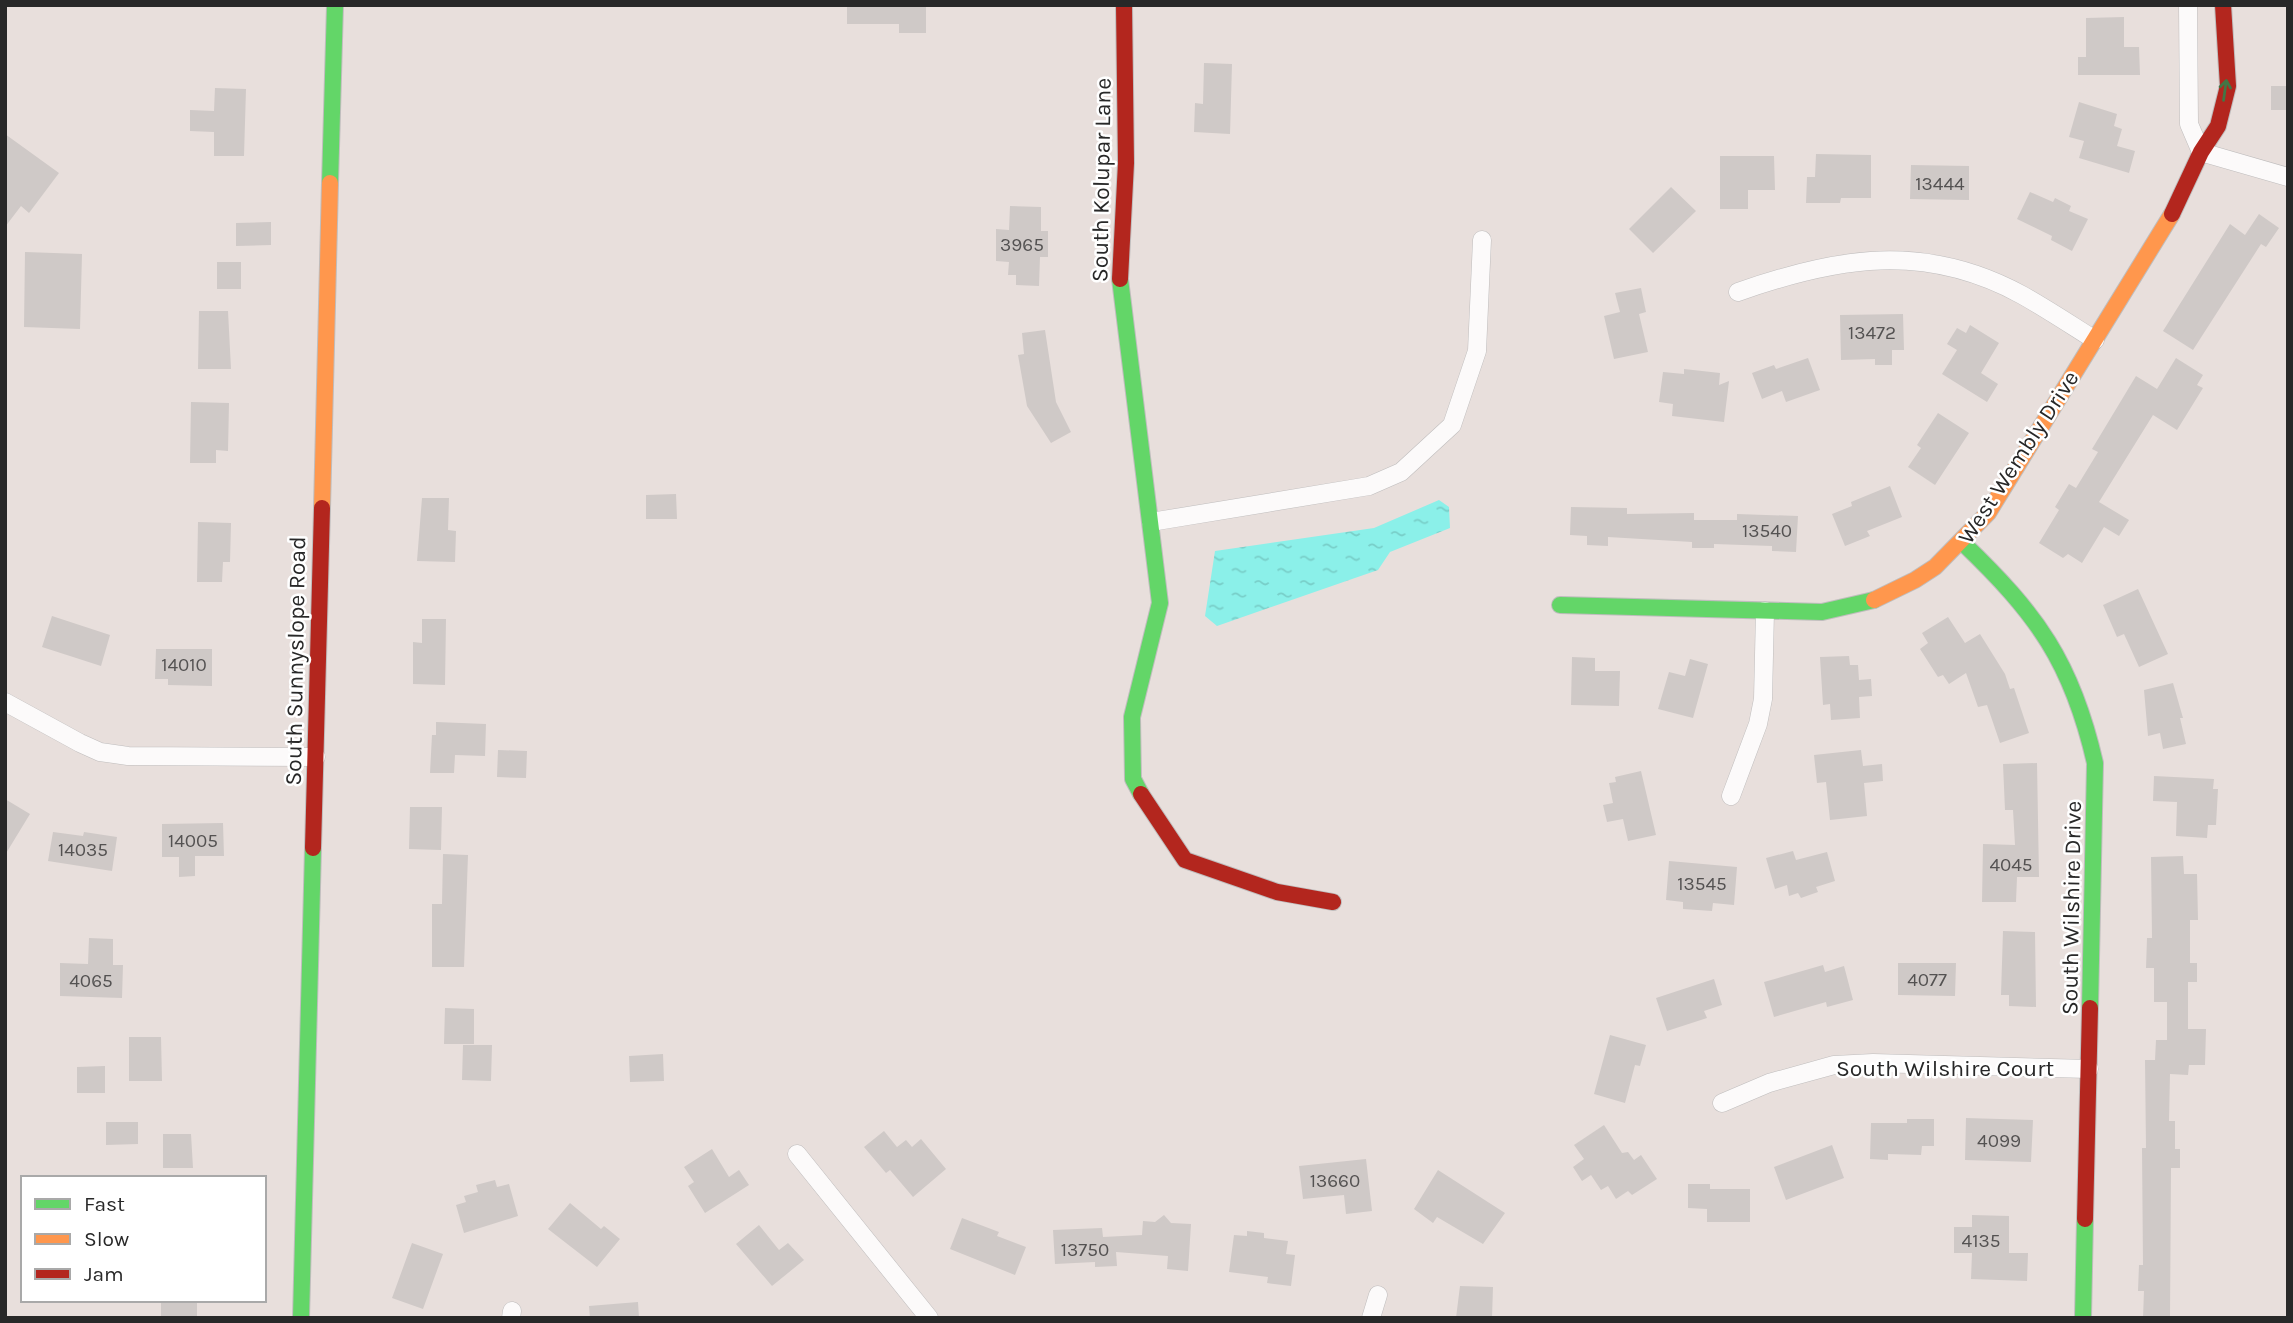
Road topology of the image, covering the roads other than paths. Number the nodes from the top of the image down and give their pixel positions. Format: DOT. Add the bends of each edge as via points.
graph roads {
  1 [pos="335,5"];
  2 [pos="1124,5"];
  3 [pos="2188,5"];
  4 [pos="2223,5"];
  5 [pos="2200,152"];
  6 [pos="2288,177"];
  7 [pos="1482,240"];
  8 [pos="1738,292"];
  9 [pos="2095,340"];
  10 [pos="1151,522"];
  11 [pos="1963,544"];
  12 [pos="1560,605"];
  13 [pos="1765,611"];
  14 [pos="5,702"];
  15 [pos="316,757"];
  16 [pos="1731,796"];
  17 [pos="1333,902"];
  18 [pos="2089,1069"];
  19 [pos="1722,1103"];
  20 [pos="797,1154"];
  21 [pos="1378,1296"];
  22 [pos="301,1318"];
  23 [pos="929,1318"];
  24 [pos="1371,1318"];
  25 [pos="2083,1318"];
  1 -- 15 [label="street, South Sunnyslope Road"];
  2 -- 10 [label="street, South Kolupar Lane" via="1126,163 1119,271"];
  3 -- 5 [label="street" via="2189,124"];
  5 -- 4 [label="street, West Wembly Drive, one-way" via="2218,126 2228,86"];
  5 -- 6 [label="street"];
  5 -- 9 [label="street, West Wembly Drive" via="2171,217"];
  7 -- 10 [label="street" via="1477,351 1452,425 1401,472 1369,486"];
  8 -- 9 [label="street" via="1838,262 1908,261 1983,278 2020,294"];
  9 -- 11 [label="street, West Wembly Drive" via="1988,513"];
  10 -- 17 [label="street, South Kolupar Lane" via="1160,603 1132,717 1133,779 1185,860 1277,892"];
  11 -- 13 [label="street, West Wembly Drive" via="1934,570 1881,598 1822,612"];
  11 -- 18 [label="street, South Wilshire Drive" via="2036,617 2075,686 2088,725 2096,794"];
  12 -- 13 [label="street, West Wembly Drive"];
  13 -- 16 [label="street" via="1763,699"];
  14 -- 15 [label="street" via="100,752"];
  15 -- 22 [label="street, South Sunnyslope Road"];
  18 -- 19 [label="street, South Wilshire Court" via="1834,1065 1769,1083"];
  18 -- 25 [label="street, South Wilshire Drive"];
  20 -- 23 [label="street"];
  21 -- 24 [label="street"];
}
